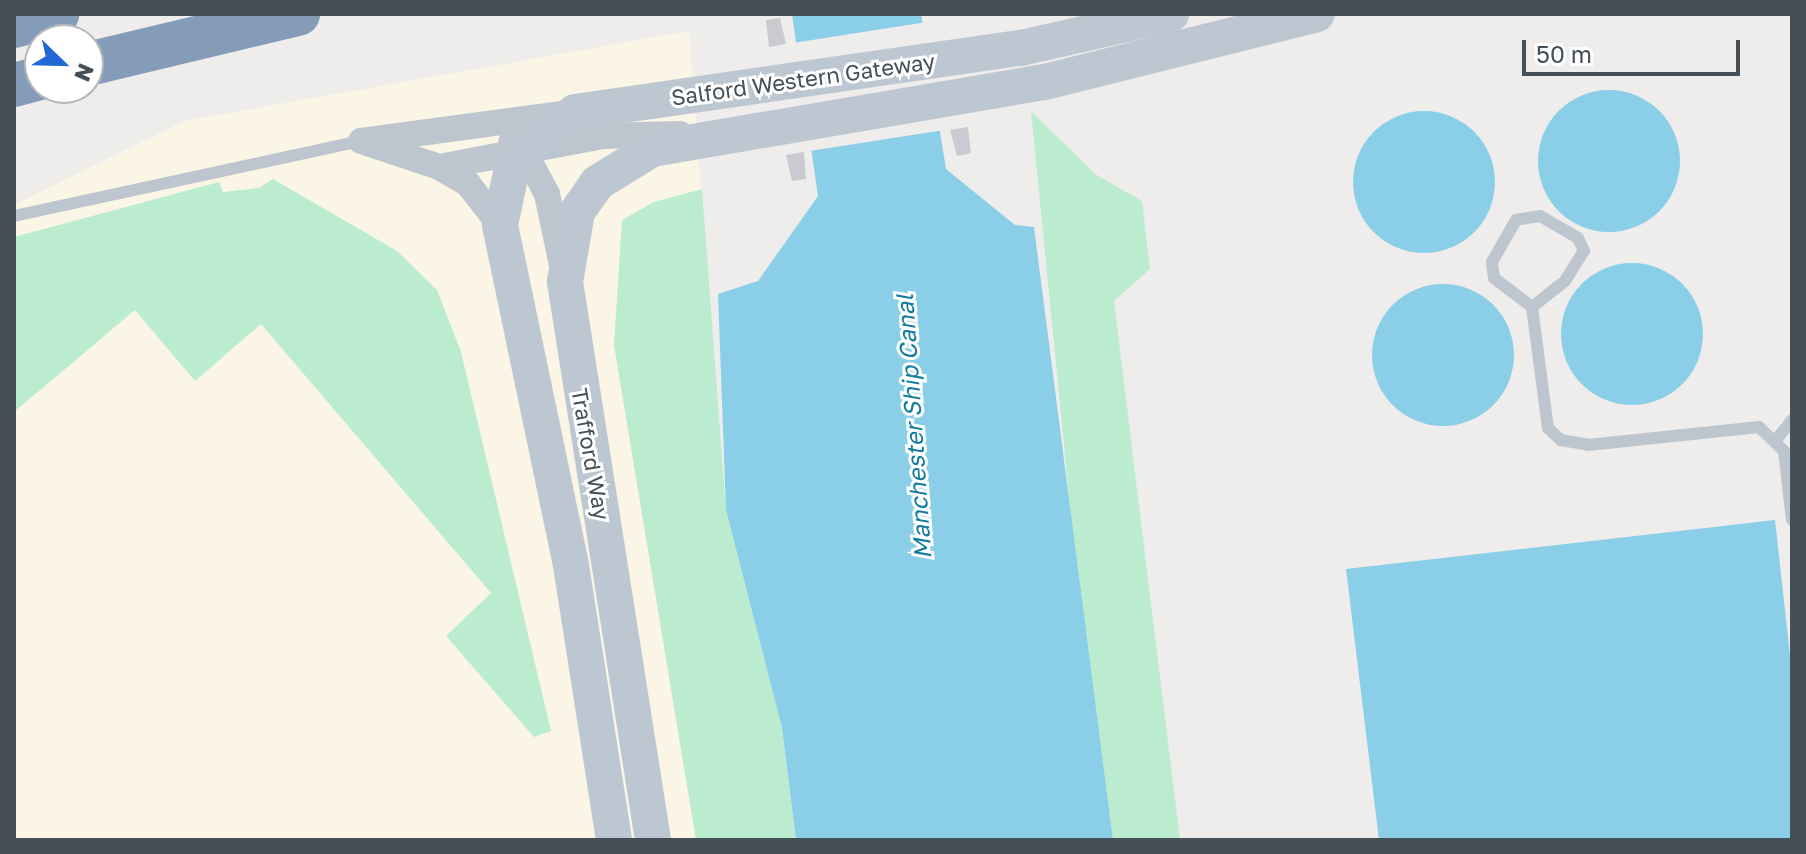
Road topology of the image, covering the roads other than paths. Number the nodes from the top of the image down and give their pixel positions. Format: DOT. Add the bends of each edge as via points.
graph roads {
  1 [pos="57,14"];
  2 [pos="298,14"];
  3 [pos="1171,14"];
  4 [pos="1317,14"];
  5 [pos="14,26"];
  6 [pos="104,60"];
  7 [pos="575,112"];
  8 [pos="477,123"];
  9 [pos="361,141"];
  10 [pos="698,141"];
  11 [pos="524,151"];
  12 [pos="439,167"];
  13 [pos="14,216"];
  14 [pos="500,225"];
  15 [pos="565,282"];
  16 [pos="1532,307"];
  17 [pos="1792,420"];
  18 [pos="1792,437"];
  19 [pos="1776,440"];
  20 [pos="1792,520"];
  21 [pos="614,840"];
  22 [pos="653,840"];
  1 -- 5 [label="highway"];
  2 -- 6 [label="highway"];
  3 -- 7 [label="street, Salford Western Gateway" via="782,86"];
  4 -- 10 [label="street, Salford Western Gateway" via="1215,44 957,97"];
  7 -- 8 [label="street"];
  7 -- 11 [label="street"];
  8 -- 9 [label="street"];
  8 -- 11 [label="street"];
  9 -- 12 [label="street"];
  9 -- 13 [label="lane"];
  10 -- 11 [label="street" via="669,130"];
  10 -- 15 [label="street, Trafford Way" via="652,149 597,183 577,212"];
  11 -- 12 [label="street"];
  11 -- 14 [label="street" via="511,173"];
  11 -- 15 [label="street" via="547,194"];
  12 -- 14 [label="street" via="486,199"];
  14 -- 21 [label="street, Trafford Way" via="571,565"];
  15 -- 22 [label="street, Trafford Way"];
  16 -- 16 [label="lane" via="1494,278 1492,262 1516,220 1540,216 1578,238 1584,251 1565,281"];
  16 -- 19 [label="lane" via="1548,428 1561,440 1588,445 1736,426 1759,427"];
  17 -- 19 [label="lane"];
  18 -- 19 [label="lane"];
  19 -- 20 [label="lane" via="1784,451"];
}
